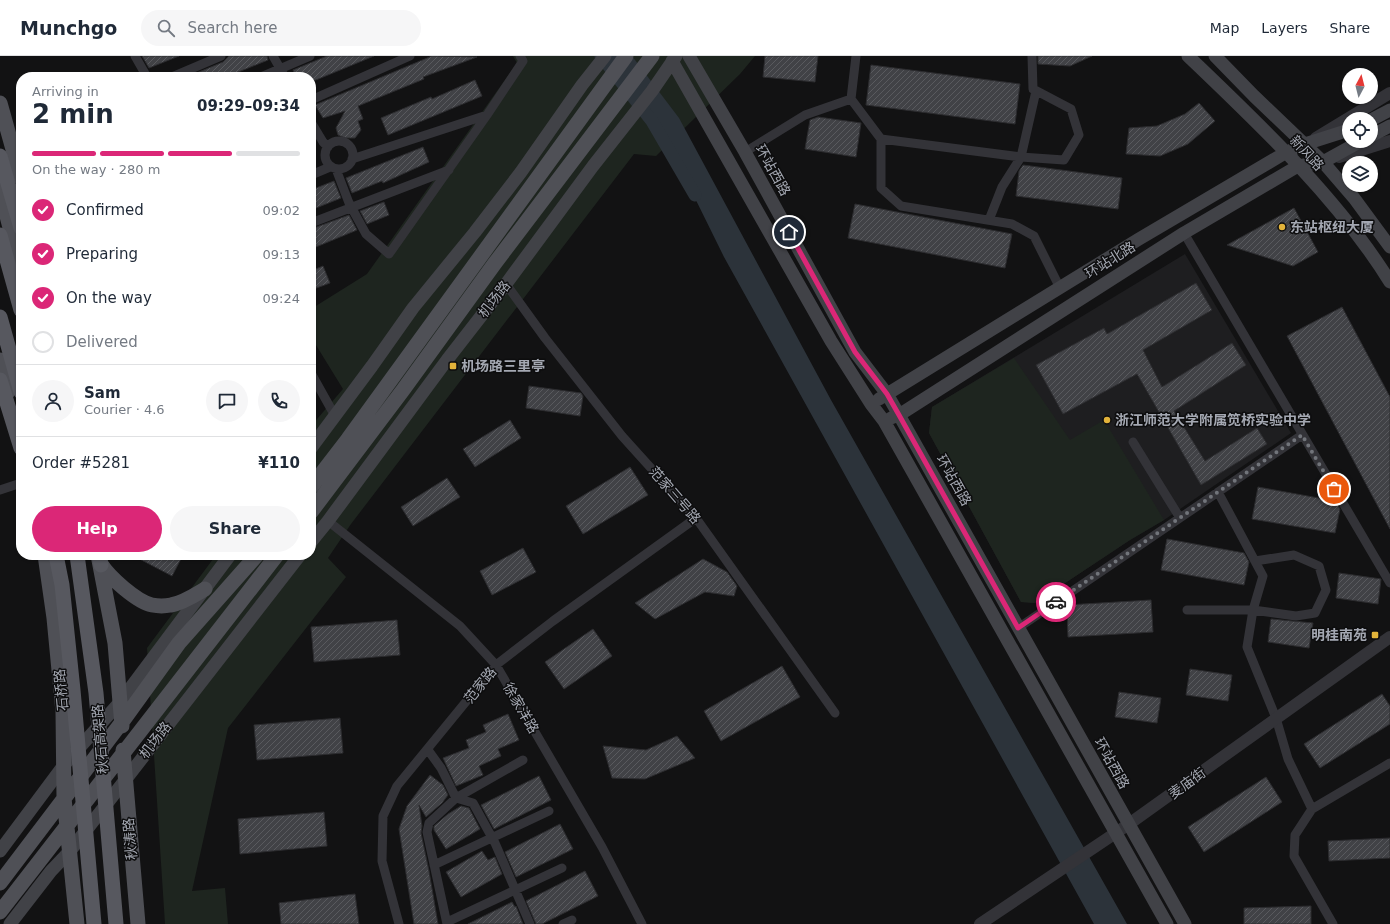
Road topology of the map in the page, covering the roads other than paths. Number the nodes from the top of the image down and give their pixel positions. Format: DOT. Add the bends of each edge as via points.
graph roads {
  1 [pos="135,56"];
  2 [pos="221,56"];
  3 [pos="273,56"];
  4 [pos="310,56"];
  5 [pos="410,56"];
  6 [pos="520,56"];
  7 [pos="605,56"];
  8 [pos="689,56"];
  9 [pos="856,56"];
  10 [pos="1032,56"];
  11 [pos="1188,56"];
  12 [pos="1215,56"];
  13 [pos="625,57"];
  14 [pos="658,61"];
  15 [pos="144,72"];
  16 [pos="184,72"];
  17 [pos="282,72"];
  18 [pos="285,72"];
  19 [pos="1036,91"];
  20 [pos="1390,93"];
  21 [pos="316,98"];
  22 [pos="851,99"];
  23 [pos="0,103"];
  24 [pos="1390,110"];
  25 [pos="487,115"];
  26 [pos="1378,116"];
  27 [pos="1390,126"];
  28 [pos="316,130"];
  29 [pos="1342,132"];
  30 [pos="1378,132"];
  31 [pos="881,139"];
  32 [pos="1390,141"];
  33 [pos="1305,144"];
  34 [pos="328,147"];
  35 [pos="1348,148"];
  36 [pos="745,152"];
  37 [pos="1285,153"];
  38 [pos="0,156"];
  39 [pos="1021,157"];
  40 [pos="352,159"];
  41 [pos="16,160"];
  42 [pos="1323,162"];
  43 [pos="1298,166"];
  44 [pos="333,168"];
  45 [pos="449,170"];
  46 [pos="316,173"];
  47 [pos="0,189"];
  48 [pos="351,207"];
  49 [pos="16,211"];
  50 [pos="989,220"];
  51 [pos="316,221"];
  52 [pos="1184,232"];
  53 [pos="0,235"];
  54 [pos="1390,247"];
  55 [pos="16,251"];
  56 [pos="1390,282"];
  57 [pos="506,284"];
  58 [pos="1060,288"];
  59 [pos="16,292"];
  60 [pos="0,317"];
  61 [pos="0,360"];
  62 [pos="16,374"];
  63 [pos="316,381"];
  64 [pos="1,383"];
  65 [pos="887,394"];
  66 [pos="870,404"];
  67 [pos="899,415"];
  68 [pos="335,416"];
  69 [pos="884,421"];
  70 [pos="16,422"];
  71 [pos="16,432"];
  72 [pos="1302,435"];
  73 [pos="316,441"];
  74 [pos="1133,442"];
  75 [pos="316,481"];
  76 [pos="16,485"];
  77 [pos="0,490"];
  78 [pos="1218,492"];
  79 [pos="316,505"];
  80 [pos="696,518"];
  81 [pos="1180,518"];
  82 [pos="328,521"];
  83 [pos="316,536"];
  84 [pos="46,560"];
  85 [pos="57,560"];
  86 [pos="78,560"];
  87 [pos="100,560"];
  88 [pos="102,560"];
  89 [pos="226,560"];
  90 [pos="252,560"];
  91 [pos="273,560"];
  92 [pos="296,560"];
  93 [pos="1255,561"];
  94 [pos="1390,583"];
  95 [pos="205,589"];
  96 [pos="1187,610"];
  97 [pos="1253,610"];
  98 [pos="1018,628"];
  99 [pos="1390,637"];
  100 [pos="496,665"];
  101 [pos="120,702"];
  102 [pos="834,713"];
  103 [pos="1276,718"];
  104 [pos="122,722"];
  105 [pos="428,750"];
  106 [pos="123,754"];
  107 [pos="523,760"];
  108 [pos="1390,763"];
  109 [pos="64,765"];
  110 [pos="125,779"];
  111 [pos="64,798"];
  112 [pos="456,798"];
  113 [pos="1312,809"];
  114 [pos="549,811"];
  115 [pos="1129,824"];
  116 [pos="68,825"];
  117 [pos="1115,833"];
  118 [pos="492,838"];
  119 [pos="0,851"];
  120 [pos="70,851"];
  121 [pos="434,865"];
  122 [pos="562,868"];
  123 [pos="0,883"];
  124 [pos="515,890"];
  125 [pos="0,912"];
  126 [pos="572,920"];
  127 [pos="447,923"];
  128 [pos="10,924"];
  129 [pos="77,924"];
  130 [pos="94,924"];
  131 [pos="116,924"];
  132 [pos="138,924"];
  133 [pos="399,924"];
  134 [pos="530,924"];
  135 [pos="564,924"];
  136 [pos="642,924"];
  137 [pos="980,924"];
  138 [pos="1167,924"];
  139 [pos="1185,924"];
  140 [pos="1333,924"];
  1 -- 15 [label="street"];
  2 -- 16 [label="street"];
  3 -- 17 [label="street"];
  4 -- 18 [label="street"];
  5 -- 21 [label="street"];
  6 -- 25 [label="street" via="523,61"];
  7 -- 68 [label="main road" via="521,172 413,308"];
  8 -- 36 [label="main road, 环站西路"];
  9 -- 22 [label="street"];
  10 -- 19 [label="street" via="1033,89"];
  11 -- 37 [label="main road, 新风路"];
  12 -- 33 [label="main road, 新风路"];
  13 -- 75 [label="main road"];
  14 -- 57 [label="main road, 机场路" via="652,91"];
  14 -- 66 [label="main road"];
  14 -- 79 [label="main road, 机场路" via="611,110"];
  19 -- 39 [label="street"];
  19 -- 39 [label="street" via="1071,109 1079,135 1064,160"];
  20 -- 33 [label="street"];
  22 -- 31 [label="street"];
  22 -- 36 [label="street" via="804,115"];
  23 -- 41 [label="main road"];
  24 -- 26 [label="main road"];
  25 -- 40 [label="street"];
  25 -- 45 [label="street"];
  27 -- 30 [label="main road"];
  28 -- 34 [label="street"];
  29 -- 33 [label="main road, 环站北路"];
  31 -- 39 [label="street"];
  31 -- 50 [label="street" via="881,188 901,206"];
  32 -- 42 [label="street"];
  33 -- 37 [label="main road, 环站北路"];
  33 -- 42 [label="main road, 新风路"];
  34 -- 40 [label="street" via="336,142 345,143 352,150"];
  34 -- 44 [label="street" via="325,155 327,163"];
  35 -- 42 [label="main road, 环站北路"];
  36 -- 65 [label="main road, 环站西路" via="855,352"];
  37 -- 43 [label="main road, 新风路"];
  37 -- 58 [label="main road, 环站北路"];
  38 -- 49 [label="highway"];
  39 -- 50 [label="street" via="1002,188"];
  40 -- 44 [label="street" via="343,169"];
  42 -- 43 [label="main road, 环站北路"];
  42 -- 54 [label="main road, 新风路" via="1354,198"];
  43 -- 52 [label="main road, 环站北路"];
  43 -- 56 [label="main road, 新风路" via="1340,213 1374,256"];
  44 -- 46 [label="street"];
  44 -- 48 [label="street"];
  45 -- 48 [label="street"];
  45 -- 48 [label="street" via="389,254 366,234"];
  47 -- 55 [label="main road"];
  48 -- 51 [label="street"];
  50 -- 58 [label="street" via="1012,224 1034,236"];
  52 -- 67 [label="main road, 环站北路"];
  52 -- 72 [label="street"];
  53 -- 59 [label="highway"];
  57 -- 80 [label="street, 范家三号路" via="544,338 622,436"];
  57 -- 82 [label="main road, 机场路"];
  58 -- 65 [label="main road, 环站北路"];
  60 -- 62 [label="highway"];
  61 -- 70 [label="main road"];
  63 -- 68 [label="street"];
  64 -- 71 [label="highway"];
  65 -- 66 [label="main road, 环站北路"];
  65 -- 67 [label="main road, 环站西路"];
  66 -- 69 [label="main road"];
  67 -- 69 [label="main road, 环站北路"];
  67 -- 98 [label="main road, 环站西路"];
  68 -- 73 [label="main road"];
  69 -- 117 [label="main road"];
  72 -- 78 [label="street"];
  72 -- 94 [label="street"];
  74 -- 81 [label="street"];
  76 -- 77 [label="street"];
  78 -- 81 [label="street"];
  78 -- 93 [label="street"];
  80 -- 100 [label="street, 范家路"];
  80 -- 102 [label="street, 范家三号路"];
  81 -- 98 [label="street"];
  82 -- 83 [label="main road, 机场路"];
  82 -- 100 [label="street, 徐家洋路" via="460,626"];
  84 -- 109 [label="main road, 石桥路" via="63,712"];
  85 -- 130 [label="highway, 秋石高架路, bridge" via="73,690"];
  86 -- 131 [label="highway, 秋石高架路, bridge" via="96,693"];
  87 -- 101 [label="main road" via="115,644"];
  88 -- 95 [label="main road" via="134,596 152,605 171,605"];
  89 -- 95 [label="main road"];
  90 -- 104 [label="main road" via="179,642"];
  91 -- 106 [label="main road, 机场路"];
  92 -- 110 [label="main road, 机场路"];
  93 -- 97 [label="street" via="1263,576"];
  93 -- 97 [label="street" via="1294,556 1319,566 1326,590 1315,613 1296,616"];
  95 -- 101 [label="main road"];
  96 -- 97 [label="street"];
  97 -- 103 [label="street" via="1247,647"];
  98 -- 115 [label="main road, 环站西路"];
  99 -- 103 [label="street, 麦庙街"];
  100 -- 105 [label="street, 范家路"];
  100 -- 136 [label="street, 徐家洋路" via="602,847"];
  101 -- 104 [label="main road"];
  101 -- 109 [label="main road"];
  103 -- 113 [label="street" via="1288,759"];
  103 -- 115 [label="street, 麦庙街"];
  104 -- 106 [label="main road"];
  104 -- 111 [label="main road"];
  105 -- 112 [label="street" via="441,768"];
  105 -- 133 [label="street, 范家路" via="397,786 383,816 382,862"];
  106 -- 110 [label="main road, 秋涛路"];
  106 -- 116 [label="main road, 机场路"];
  107 -- 112 [label="street"];
  108 -- 113 [label="street"];
  109 -- 111 [label="main road, 石桥路"];
  109 -- 119 [label="main road"];
  110 -- 120 [label="main road, 机场路"];
  110 -- 132 [label="main road, 秋涛路"];
  111 -- 116 [label="main road, 石桥路"];
  111 -- 123 [label="main road"];
  112 -- 118 [label="street" via="473,803"];
  112 -- 121 [label="street" via="429,824 427,832"];
  113 -- 140 [label="street" via="1295,835 1294,856"];
  114 -- 118 [label="street"];
  115 -- 117 [label="street, 麦庙街"];
  115 -- 139 [label="main road, 环站西路"];
  116 -- 120 [label="main road"];
  116 -- 125 [label="main road, 机场路"];
  117 -- 137 [label="street, 麦庙街"];
  117 -- 138 [label="main road"];
  118 -- 121 [label="street"];
  118 -- 124 [label="street"];
  120 -- 128 [label="main road, 机场路"];
  120 -- 129 [label="main road"];
  121 -- 127 [label="street"];
  122 -- 124 [label="street"];
  124 -- 127 [label="street"];
  124 -- 134 [label="street"];
  126 -- 135 [label="street"];
}
